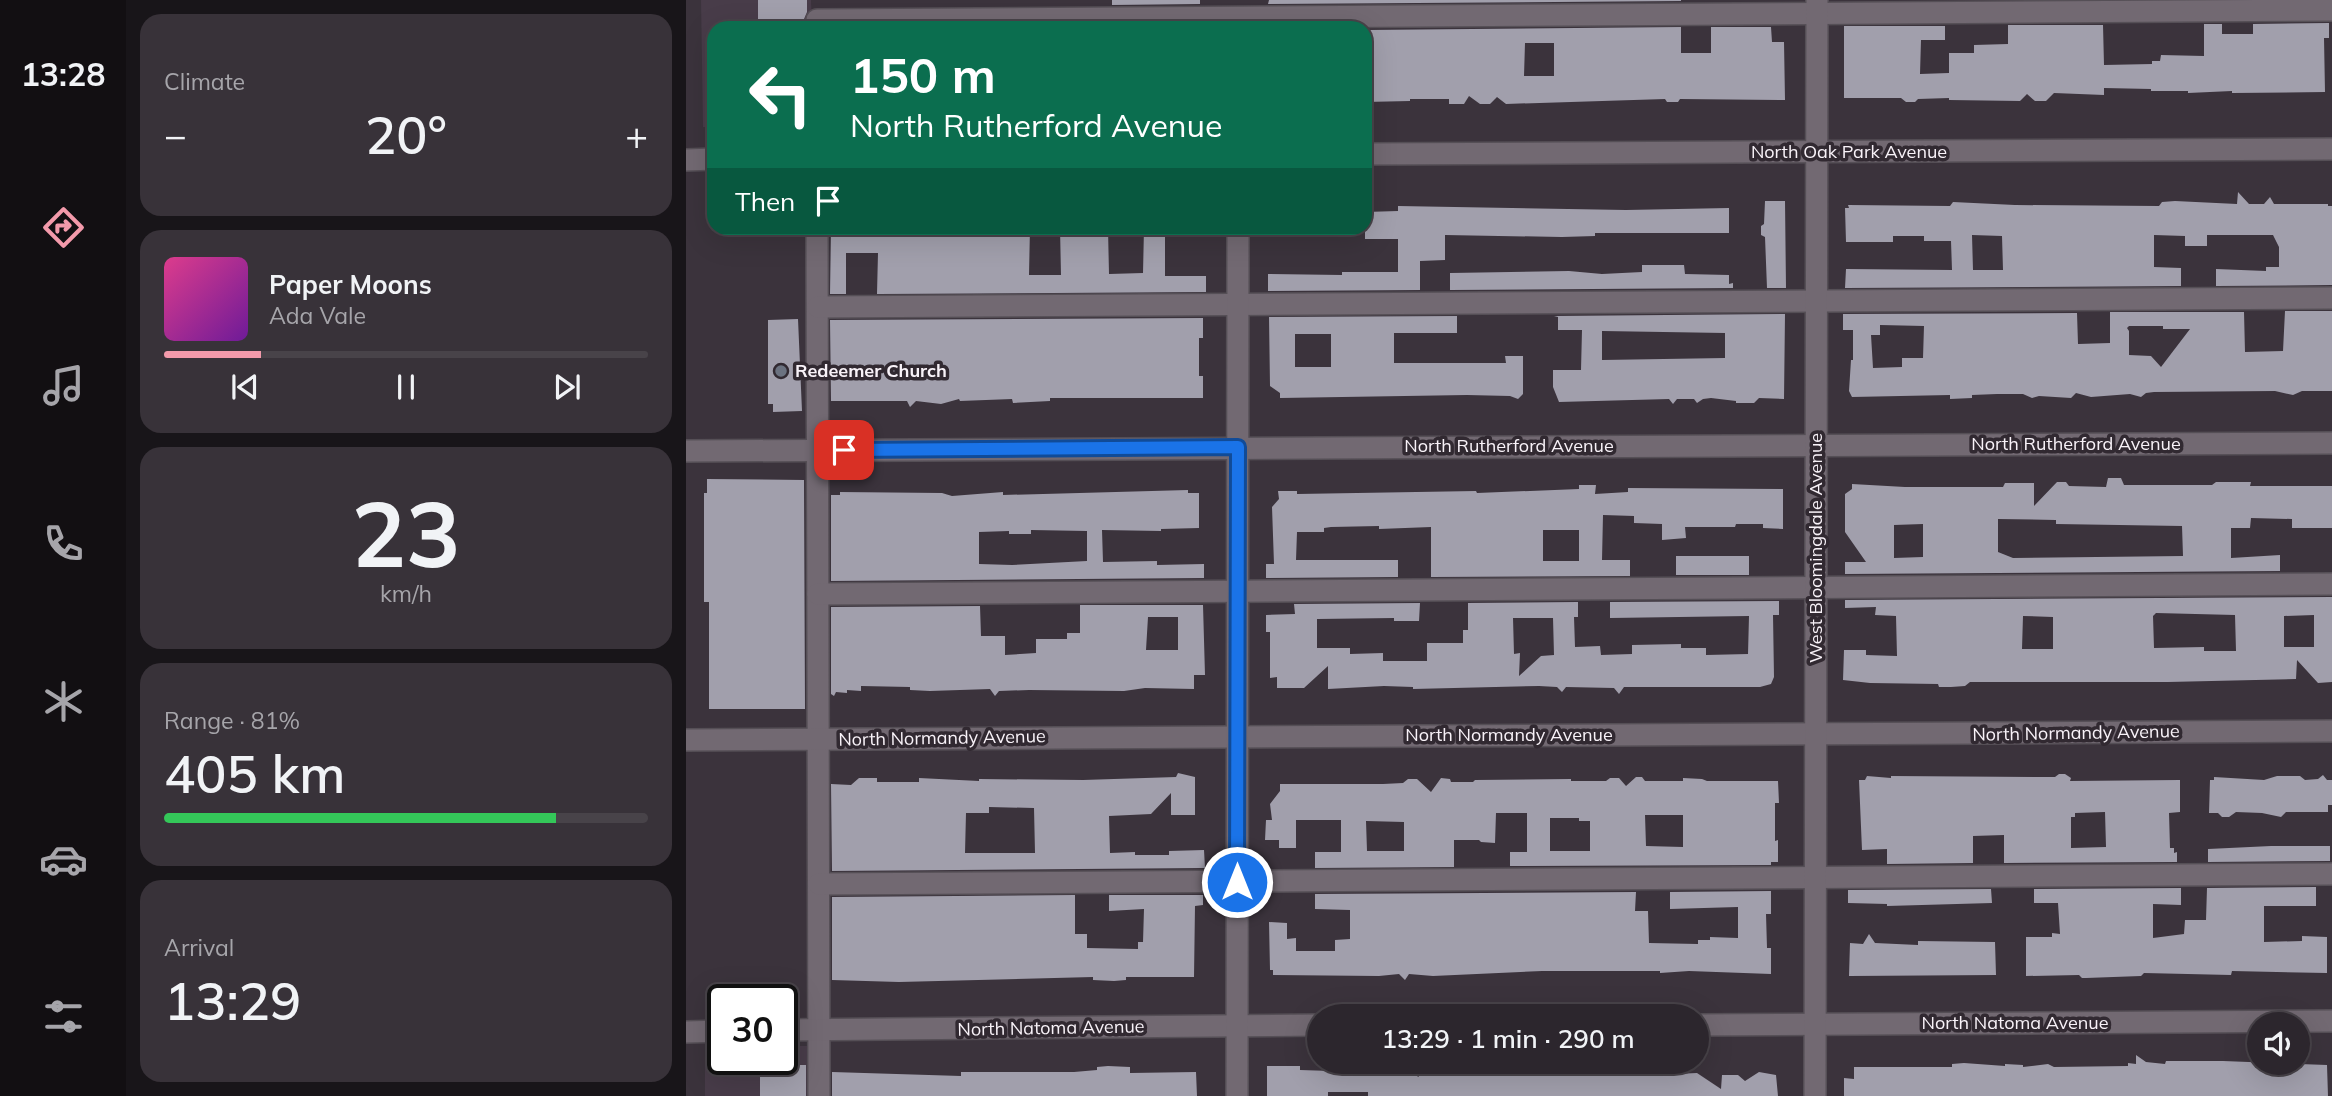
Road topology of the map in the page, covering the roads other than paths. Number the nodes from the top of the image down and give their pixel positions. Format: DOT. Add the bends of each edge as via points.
graph roads {
  1 [pos="1817,7"];
  2 [pos="2332,10"];
  3 [pos="1239,15"];
  4 [pos="817,16"];
  5 [pos="2332,149"];
  6 [pos="1816,153"];
  7 [pos="1372,154"];
  8 [pos="707,159"];
  9 [pos="686,160"];
  10 [pos="817,235"];
  11 [pos="1238,235"];
  12 [pos="2332,299"];
  13 [pos="1816,301"];
  14 [pos="1238,304"];
  15 [pos="817,306"];
  16 [pos="2332,443"];
  17 [pos="1816,445"];
  18 [pos="1238,447"];
  19 [pos="818,450"];
  20 [pos="686,451"];
  21 [pos="2332,584"];
  22 [pos="1816,587"];
  23 [pos="1238,591"];
  24 [pos="818,594"];
  25 [pos="2332,731"];
  26 [pos="1816,735"];
  27 [pos="1238,736"];
  28 [pos="818,739"];
  29 [pos="686,740"];
  30 [pos="2332,874"];
  31 [pos="1815,878"];
  32 [pos="1237,882"];
  33 [pos="818,884"];
  34 [pos="2332,1021"];
  35 [pos="1815,1024"];
  36 [pos="1307,1025"];
  37 [pos="1709,1025"];
  38 [pos="1237,1026"];
  39 [pos="798,1030"];
  40 [pos="818,1030"];
  41 [pos="707,1031"];
  42 [pos="686,1032"];
  43 [pos="819,1096"];
  44 [pos="1237,1096"];
  45 [pos="1815,1096"];
  1 -- 2 [label="street"];
  1 -- 3 [label="street"];
  1 -- 6 [label="street, West Bloomingdale Avenue"];
  3 -- 4 [label="street"];
  5 -- 6 [label="street, North Oak Park Avenue"];
  6 -- 7 [label="street, North Oak Park Avenue"];
  6 -- 13 [label="street, West Bloomingdale Avenue"];
  8 -- 9 [label="street"];
  10 -- 15 [label="street"];
  11 -- 14 [label="street"];
  12 -- 13 [label="street"];
  13 -- 14 [label="street"];
  13 -- 17 [label="street, West Bloomingdale Avenue"];
  14 -- 15 [label="street"];
  14 -- 18 [label="street"];
  15 -- 19 [label="street"];
  16 -- 17 [label="street, North Rutherford Avenue"];
  17 -- 18 [label="street, North Rutherford Avenue"];
  17 -- 22 [label="street, West Bloomingdale Avenue"];
  18 -- 19 [label="street, North Rutherford Avenue"];
  18 -- 23 [label="street"];
  19 -- 20 [label="street, North Rutherford Avenue"];
  19 -- 24 [label="street"];
  21 -- 22 [label="street"];
  22 -- 23 [label="street"];
  22 -- 26 [label="street, West Bloomingdale Avenue"];
  23 -- 24 [label="street"];
  23 -- 27 [label="street"];
  24 -- 28 [label="street"];
  25 -- 26 [label="street, North Normandy Avenue"];
  26 -- 27 [label="street, North Normandy Avenue"];
  26 -- 31 [label="street, West Bloomingdale Avenue"];
  27 -- 28 [label="street, North Normandy Avenue"];
  27 -- 32 [label="street"];
  28 -- 29 [label="street, North Normandy Avenue"];
  28 -- 33 [label="street"];
  30 -- 31 [label="street"];
  31 -- 32 [label="street"];
  31 -- 35 [label="street, West Bloomingdale Avenue"];
  32 -- 33 [label="street"];
  32 -- 38 [label="street"];
  33 -- 40 [label="street"];
  34 -- 35 [label="street, North Natoma Avenue"];
  35 -- 37 [label="street, North Natoma Avenue"];
  35 -- 45 [label="street, West Bloomingdale Avenue"];
  36 -- 38 [label="street, North Natoma Avenue"];
  38 -- 40 [label="street, North Natoma Avenue"];
  38 -- 44 [label="street"];
  39 -- 40 [label="street, North Natoma Avenue"];
  40 -- 43 [label="street"];
  41 -- 42 [label="street"];
}
